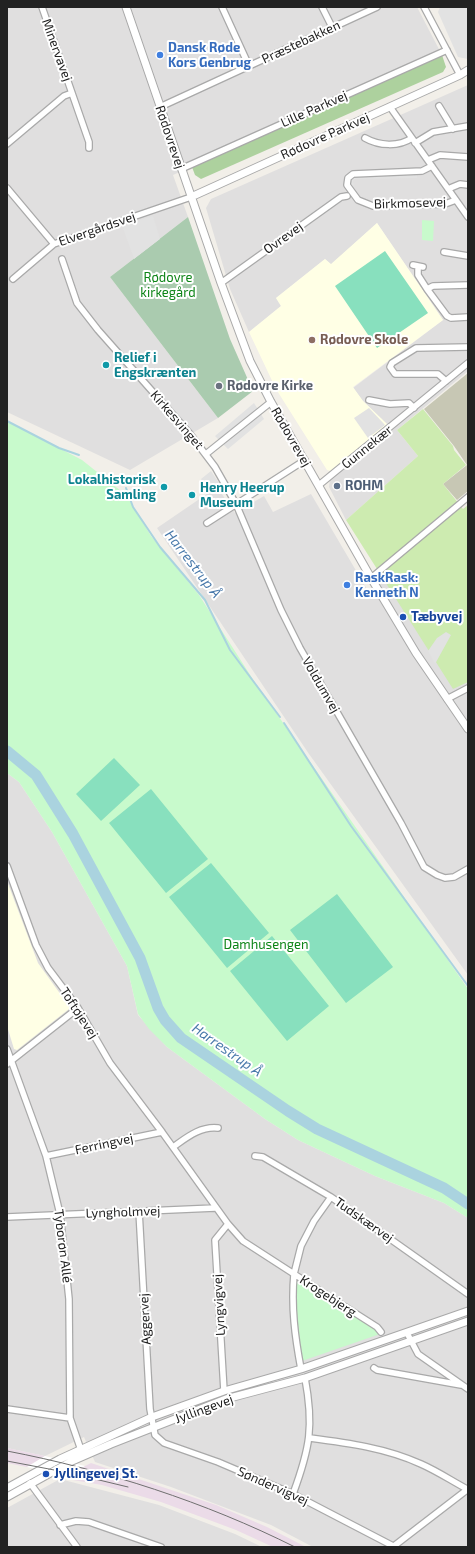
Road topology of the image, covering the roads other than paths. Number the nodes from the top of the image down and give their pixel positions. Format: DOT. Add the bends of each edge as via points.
graph roads {
  1 [pos="42,7"];
  2 [pos="126,7"];
  3 [pos="222,7"];
  4 [pos="322,7"];
  5 [pos="377,7"];
  6 [pos="424,7"];
  7 [pos="332,27"];
  8 [pos="447,50"];
  9 [pos="249,66"];
  10 [pos="468,70"];
  11 [pos="468,74"];
  12 [pos="460,75"];
  13 [pos="72,93"];
  14 [pos="439,106"];
  15 [pos="160,107"];
  16 [pos="390,107"];
  17 [pos="468,126"];
  18 [pos="453,129"];
  19 [pos="365,138"];
  20 [pos="414,140"];
  21 [pos="7,144"];
  22 [pos="89,148"];
  23 [pos="468,157"];
  24 [pos="428,160"];
  25 [pos="432,166"];
  26 [pos="181,169"];
  27 [pos="468,185"];
  28 [pos="7,188"];
  29 [pos="448,189"];
  30 [pos="191,196"];
  31 [pos="347,196"];
  32 [pos="456,200"];
  33 [pos="468,218"];
  34 [pos="54,244"];
  35 [pos="444,252"];
  36 [pos="468,256"];
  37 [pos="62,258"];
  38 [pos="418,266"];
  39 [pos="14,279"];
  40 [pos="221,283"];
  41 [pos="468,285"];
  42 [pos="427,288"];
  43 [pos="468,317"];
  44 [pos="468,347"];
  45 [pos="468,363"];
  46 [pos="446,381"];
  47 [pos="369,400"];
  48 [pos="271,402"];
  49 [pos="414,408"];
  50 [pos="206,454"];
  51 [pos="305,460"];
  52 [pos="319,485"];
  53 [pos="468,497"];
  54 [pos="236,504"];
  55 [pos="208,523"];
  56 [pos="371,578"];
  57 [pos="468,688"];
  58 [pos="447,699"];
  59 [pos="468,729"];
  60 [pos="7,866"];
  61 [pos="468,869"];
  62 [pos="78,1008"];
  63 [pos="7,1049"];
  64 [pos="9,1063"];
  65 [pos="218,1128"];
  66 [pos="162,1132"];
  67 [pos="173,1147"];
  68 [pos="46,1156"];
  69 [pos="255,1156"];
  70 [pos="331,1197"];
  71 [pos="217,1210"];
  72 [pos="139,1211"];
  73 [pos="60,1214"];
  74 [pos="7,1217"];
  75 [pos="228,1224"];
  76 [pos="294,1274"];
  77 [pos="468,1294"];
  78 [pos="468,1311"];
  79 [pos="468,1321"];
  80 [pos="381,1332"];
  81 [pos="407,1333"];
  82 [pos="410,1342"];
  83 [pos="374,1368"];
  84 [pos="301,1369"];
  85 [pos="305,1378"];
  86 [pos="461,1385"];
  87 [pos="468,1389"];
  88 [pos="224,1391"];
  89 [pos="7,1409"];
  90 [pos="70,1418"];
  91 [pos="152,1418"];
  92 [pos="154,1427"];
  93 [pos="310,1438"];
  94 [pos="81,1450"];
  95 [pos="30,1483"];
  96 [pos="7,1488"];
  97 [pos="468,1489"];
  98 [pos="293,1494"];
  99 [pos="7,1497"];
  100 [pos="60,1525"];
  101 [pos="77,1547"];
  102 [pos="161,1547"];
  103 [pos="394,1547"];
  1 -- 13 [label="street, Minervavej"];
  2 -- 15 [label="street, Rødovrevej"];
  3 -- 9 [label="street"];
  4 -- 7 [label="street"];
  5 -- 7 [label="street, Præstebakken"];
  6 -- 8 [label="street"];
  7 -- 9 [label="street, Præstebakken"];
  8 -- 12 [label="street"];
  8 -- 26 [label="street, Lille Parkvej"];
  9 -- 15 [label="street, Præstebakken"];
  10 -- 12 [label="street, Rødovre Parkvej"];
  11 -- 12 [label="street, Rødovre Parkvej"];
  12 -- 16 [label="street, Rødovre Parkvej"];
  13 -- 21 [label="street, Minervavej" via="64,96"];
  13 -- 22 [label="street, Minervavej"];
  14 -- 18 [label="street"];
  15 -- 26 [label="street, Rødovrevej"];
  16 -- 20 [label="street, Birkmosevej"];
  16 -- 30 [label="street, Rødovre Parkvej"];
  17 -- 18 [label="street"];
  18 -- 20 [label="street" via="433,132"];
  19 -- 20 [label="street" via="393,145"];
  20 -- 24 [label="street, Birkmosevej"];
  23 -- 24 [label="street" via="440,155"];
  24 -- 25 [label="street, Birkmosevej"];
  25 -- 29 [label="street, Birkmosevej"];
  25 -- 32 [label="street, Birkmosevej" via="422,171 353,174 348,178 347,185 358,200 372,206 445,204"];
  26 -- 30 [label="street, Rødovrevej"];
  27 -- 29 [label="street, Birkmosevej" via="460,184"];
  28 -- 34 [label="street"];
  29 -- 32 [label="street, Birkmosevej"];
  30 -- 34 [label="street, Elvergårdsvej"];
  30 -- 40 [label="street, Rødovrevej"];
  31 -- 40 [label="street, Ovrevej" via="340,197"];
  32 -- 33 [label="street, Birkmosevej"];
  34 -- 39 [label="street, Elvergårdsvej"];
  35 -- 36 [label="street"];
  37 -- 50 [label="street, Kirkesvinget" via="77,303"];
  38 -- 42 [label="street" via="418,275"];
  40 -- 48 [label="street, Rødovrevej" via="250,359"];
  41 -- 42 [label="street"];
  42 -- 43 [label="street" via="447,316"];
  44 -- 46 [label="street" via="416,348 392,363 390,367 395,374 438,374"];
  45 -- 46 [label="street, Gunnekær"];
  46 -- 49 [label="street, Gunnekær"];
  47 -- 49 [label="street, Gunnekær" via="390,404 409,403"];
  48 -- 50 [label="street, Kirkesvinget"];
  48 -- 51 [label="street, Rødovrevej"];
  49 -- 52 [label="street, Gunnekær"];
  50 -- 54 [label="street, Voldumvej"];
  51 -- 52 [label="street, Rødovrevej"];
  51 -- 54 [label="street"];
  52 -- 56 [label="street, Rødovrevej"];
  53 -- 56 [label="street"];
  54 -- 55 [label="street"];
  54 -- 61 [label="street, Voldumvej" via="280,610 424,867 445,878 454,877"];
  56 -- 58 [label="street, Rødovrevej"];
  57 -- 58 [label="street"];
  58 -- 59 [label="street, Rødovrevej"];
  60 -- 62 [label="street, Toftøjevej" via="36,946 48,968"];
  62 -- 64 [label="street"];
  62 -- 66 [label="street, Toftøjevej" via="110,1063"];
  63 -- 64 [label="street, Tyborøn Allé"];
  64 -- 68 [label="street, Tyborøn Allé" via="35,1121"];
  65 -- 67 [label="street" via="210,1127 192,1134"];
  66 -- 67 [label="street, Toftøjevej"];
  66 -- 68 [label="street, Ferringvej"];
  67 -- 71 [label="street, Toftøjevej"];
  68 -- 73 [label="street, Tyborøn Allé"];
  69 -- 70 [label="street, Tudskærvej" via="263,1157"];
  70 -- 76 [label="street" via="301,1246"];
  70 -- 77 [label="street, Tudskærvej"];
  71 -- 72 [label="street, Lyngholmvej"];
  71 -- 75 [label="street, Toftøjevej"];
  72 -- 73 [label="street, Lyngholmvej"];
  72 -- 91 [label="street, Aggervej"];
  73 -- 74 [label="street, Lyngholmvej"];
  73 -- 90 [label="street, Tyborøn Allé" via="69,1299"];
  75 -- 76 [label="street, Toftøjevej" via="244,1241"];
  75 -- 88 [label="street, Lyngvigvej" via="215,1240"];
  76 -- 80 [label="street, Krogebjerg"];
  76 -- 84 [label="street, Krogebjerg" via="293,1327"];
  78 -- 81 [label="street, Jyllingevej"];
  79 -- 82 [label="street, Jyllingevej"];
  81 -- 82 [label="street"];
  81 -- 84 [label="street, Jyllingevej"];
  82 -- 85 [label="street, Jyllingevej"];
  82 -- 86 [label="street" via="418,1354"];
  83 -- 86 [label="street"];
  84 -- 88 [label="street, Jyllingevej"];
  85 -- 92 [label="street, Jyllingevej" via="226,1399"];
  85 -- 93 [label="street" via="310,1407"];
  86 -- 87 [label="street"];
  88 -- 91 [label="street, Jyllingevej"];
  89 -- 90 [label="street"];
  90 -- 94 [label="street, Tyborøn Allé"];
  91 -- 92 [label="street, Aggervej"];
  91 -- 94 [label="street, Jyllingevej"];
  92 -- 95 [label="street, Jyllingevej" via="72,1461"];
  92 -- 98 [label="street, Søndervigvej" via="155,1435 164,1443 218,1462"];
  93 -- 97 [label="street" via="354,1443 387,1452 421,1464"];
  93 -- 98 [label="street"];
  94 -- 96 [label="street, Jyllingevej"];
  95 -- 99 [label="street, Jyllingevej"];
  95 -- 100 [label="street"];
  97 -- 103 [label="street"];
  98 -- 103 [label="street, Søndervigvej"];
  100 -- 101 [label="street"];
  100 -- 102 [label="street" via="76,1521 89,1522"];
}
